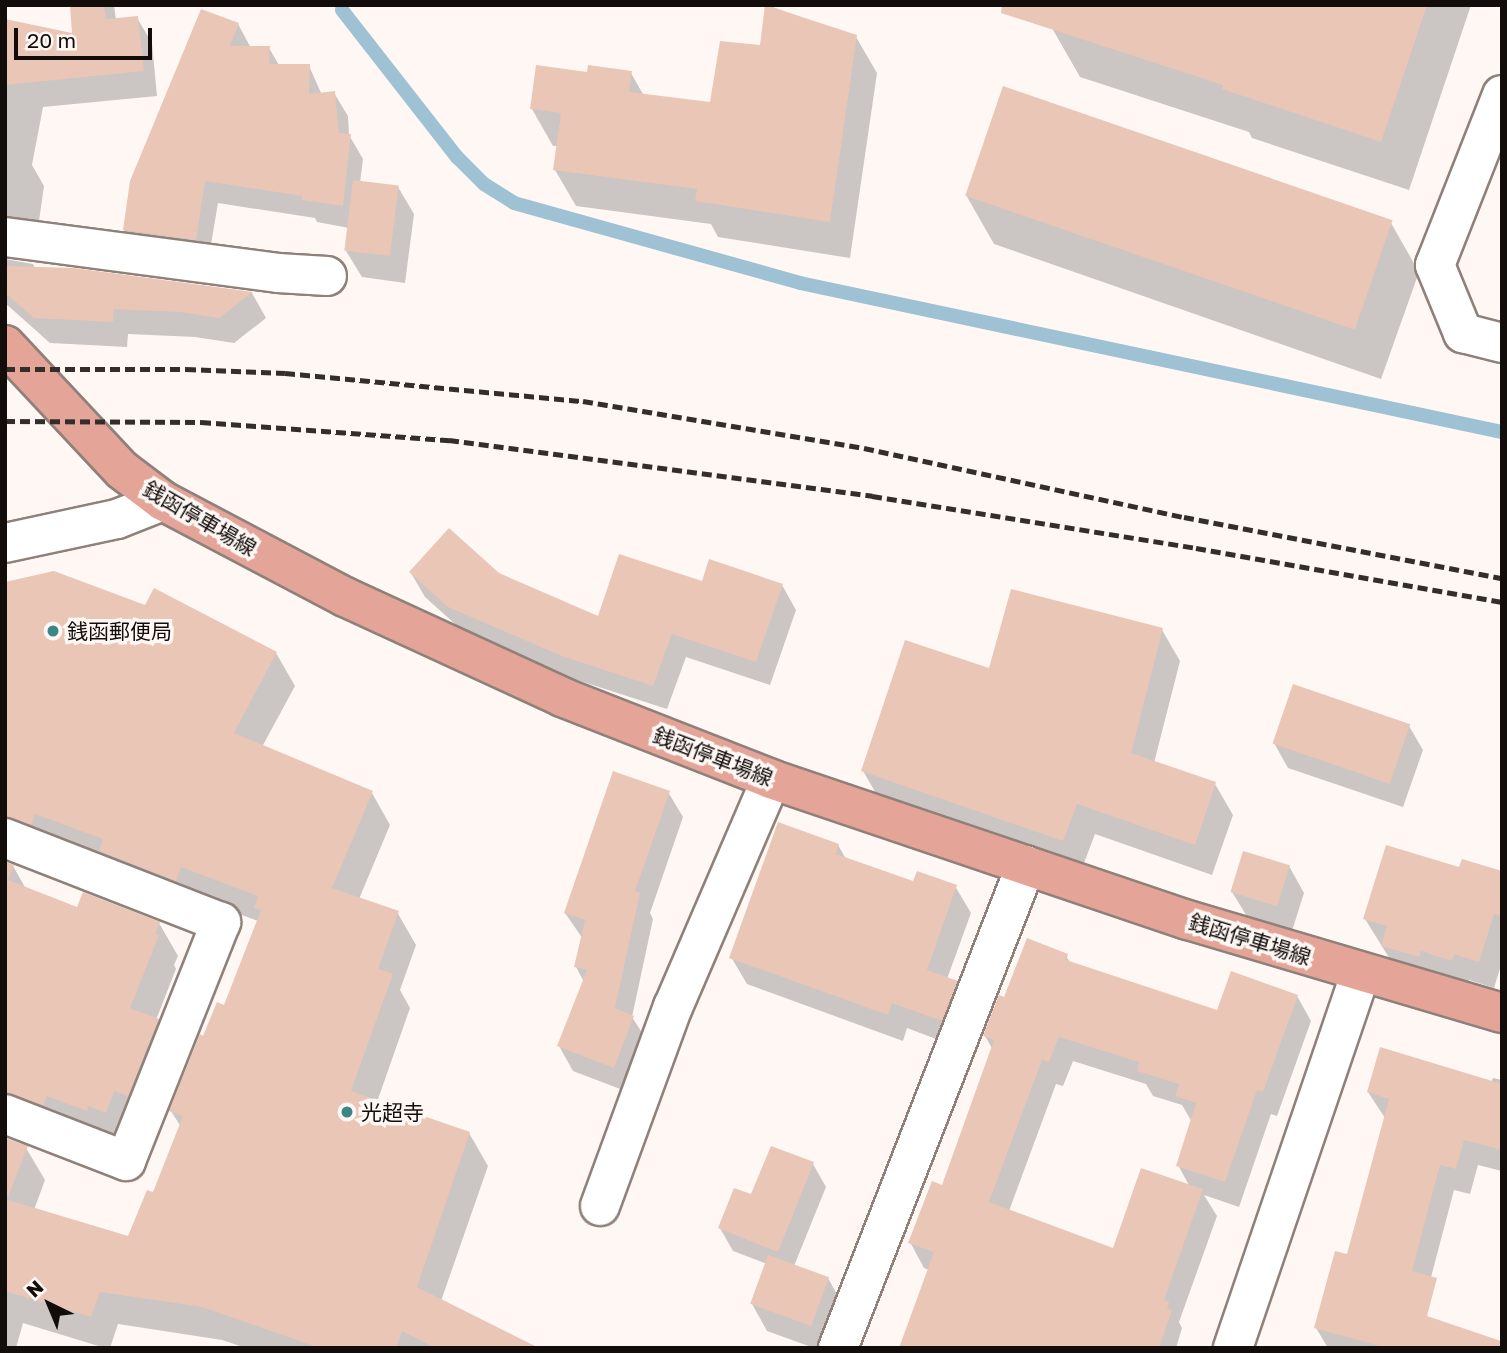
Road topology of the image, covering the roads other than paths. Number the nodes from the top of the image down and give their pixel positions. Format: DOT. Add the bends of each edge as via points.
graph roads {
  1 [pos="1502,95"];
  2 [pos="5,237"];
  3 [pos="327,276"];
  4 [pos="1502,344"];
  5 [pos="5,345"];
  6 [pos="163,501"];
  7 [pos="5,512"];
  8 [pos="20,540"];
  9 [pos="771,779"];
  10 [pos="5,838"];
  11 [pos="1026,865"];
  12 [pos="1361,973"];
  13 [pos="1502,1013"];
  14 [pos="5,1114"];
  15 [pos="600,1206"];
  16 [pos="838,1348"];
  17 [pos="1233,1348"];
  1 -- 4 [label="street" via="1435,265 1464,333"];
  2 -- 3 [label="street"];
  5 -- 6 [label="main road, 銭函停車場線" via="122,470"];
  6 -- 8 [label="street" via="117,519"];
  6 -- 9 [label="main road, 銭函停車場線" via="345,597 562,697"];
  7 -- 8 [label="street"];
  9 -- 11 [label="main road, 銭函停車場線"];
  9 -- 15 [label="street" via="673,1007"];
  10 -- 14 [label="street" via="221,922 127,1161"];
  11 -- 12 [label="main road, 銭函停車場線"];
  11 -- 16 [label="street"];
  12 -- 13 [label="main road, 銭函停車場線"];
  12 -- 17 [label="street"];
}
